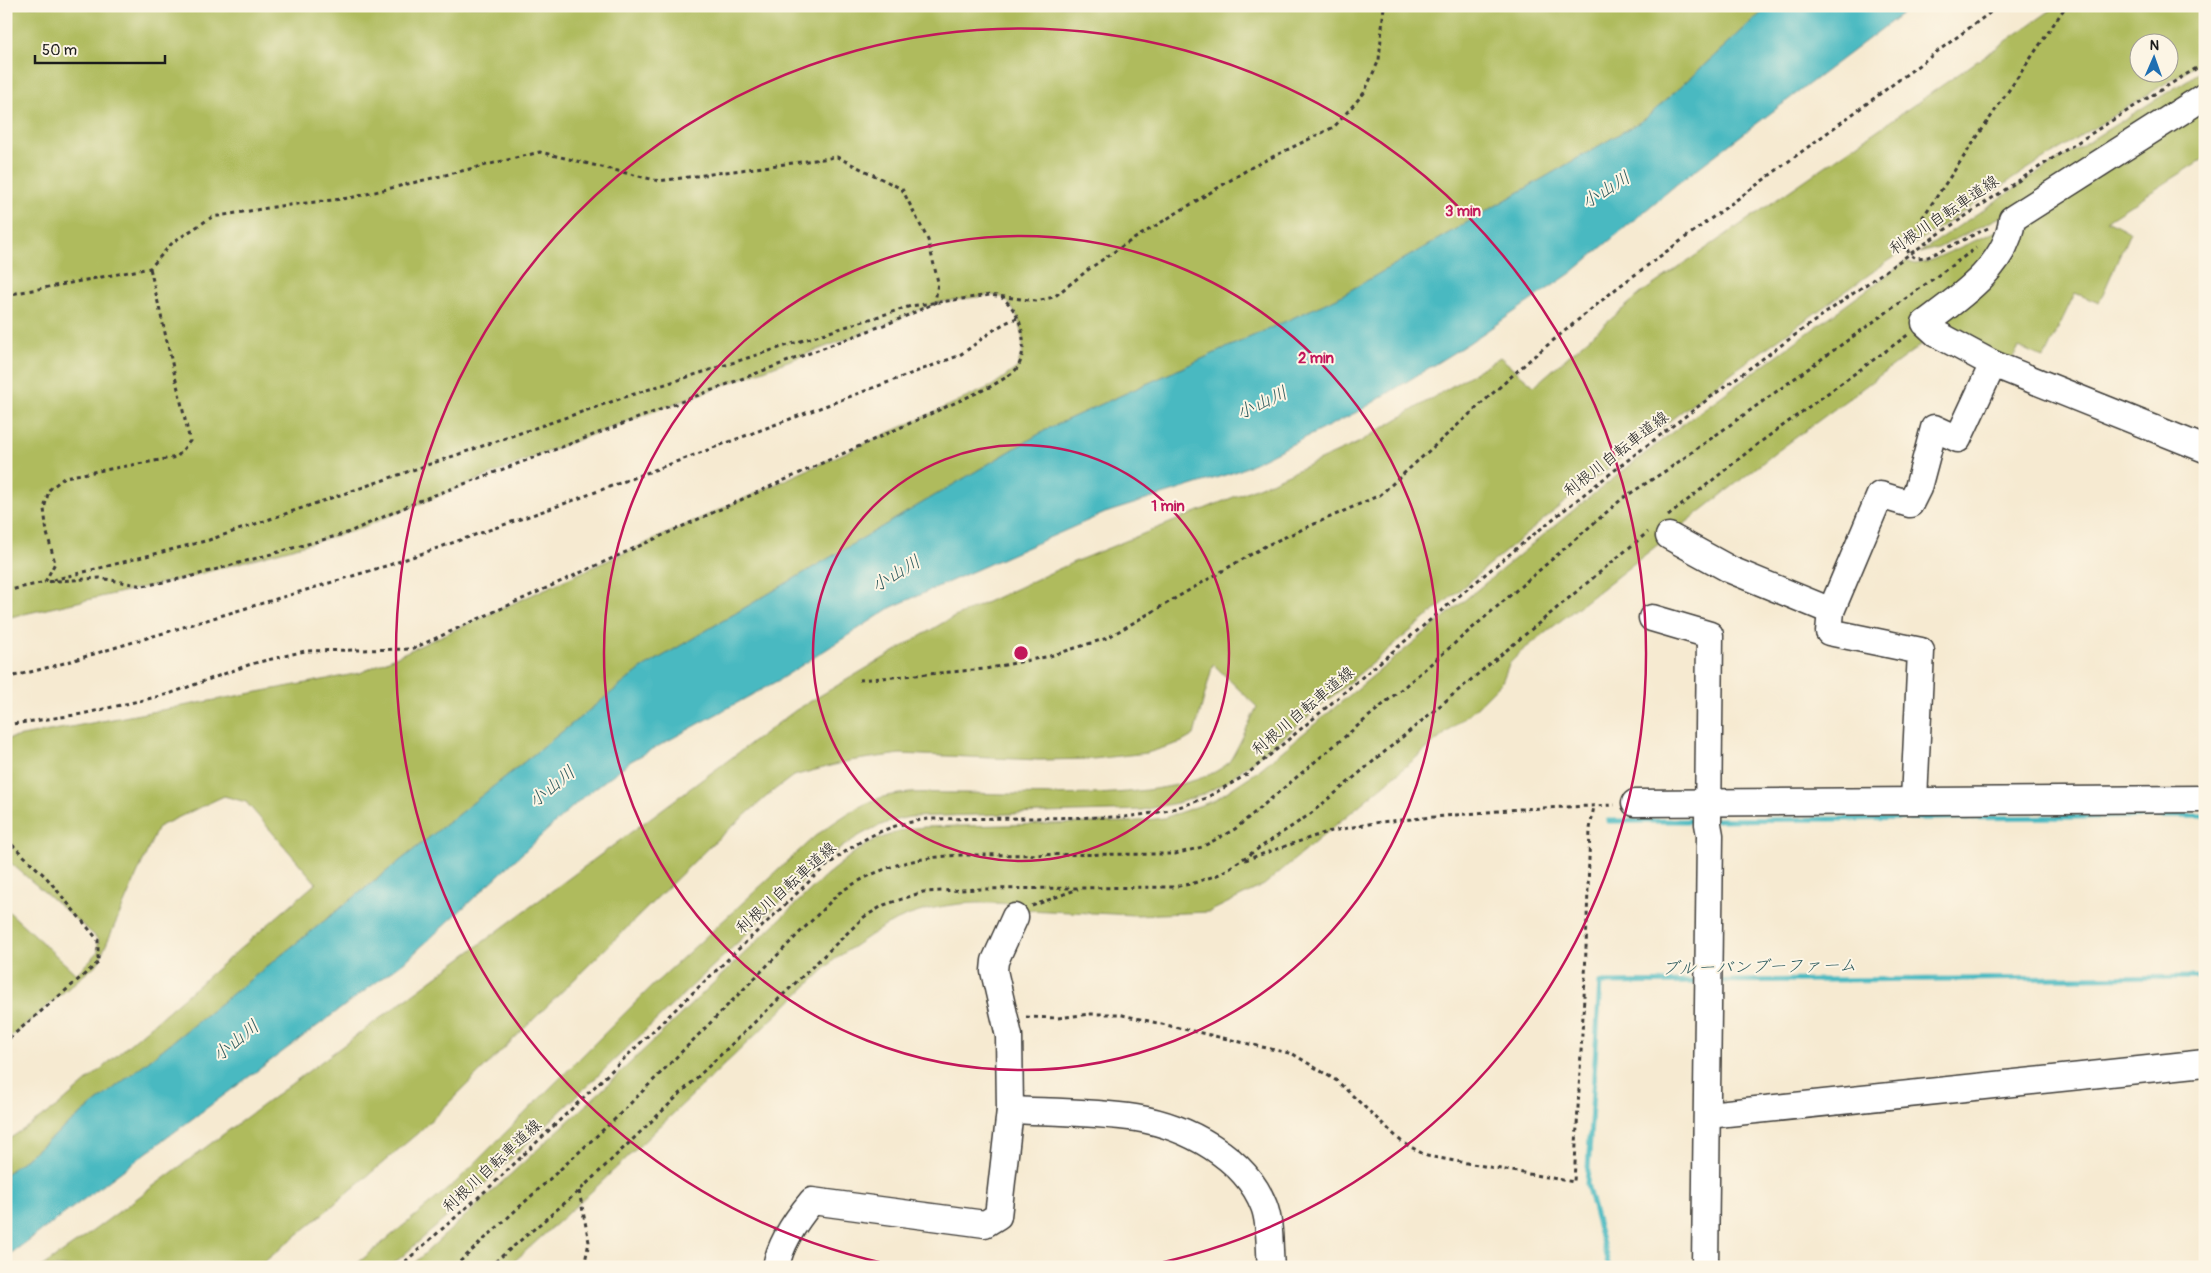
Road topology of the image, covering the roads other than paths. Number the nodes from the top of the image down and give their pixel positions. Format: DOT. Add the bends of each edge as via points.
graph roads {
  1 [pos="2205,96"];
  2 [pos="1993,364"];
  3 [pos="2205,449"];
  4 [pos="1662,528"];
  5 [pos="1652,618"];
  6 [pos="1830,621"];
  7 [pos="2205,799"];
  8 [pos="1914,800"];
  9 [pos="1635,803"];
  10 [pos="1709,803"];
  11 [pos="1015,917"];
  12 [pos="2205,1063"];
  13 [pos="1010,1110"];
  14 [pos="1708,1115"];
  15 [pos="776,1267"];
  16 [pos="1271,1267"];
  17 [pos="1705,1267"];
  1 -- 2 [label="street" via="2012,219 2010,237 1992,264 1958,298 1925,323 1937,334"];
  2 -- 3 [label="street"];
  2 -- 6 [label="street" via="1958,439 1934,428 1918,488 1910,504 1880,495"];
  4 -- 6 [label="street" via="1731,570"];
  5 -- 10 [label="street" via="1710,635"];
  6 -- 8 [label="street" via="1921,652"];
  7 -- 8 [label="street"];
  8 -- 10 [label="street"];
  9 -- 10 [label="street"];
  10 -- 14 [label="street"];
  11 -- 13 [label="street" via="995,961 994,971 1009,1036"];
  12 -- 14 [label="street"];
  13 -- 15 [label="street" via="998,1216 985,1224 812,1201 798,1218"];
  13 -- 16 [label="street" via="1137,1118 1189,1135 1213,1148 1236,1165 1264,1207"];
  14 -- 17 [label="street"];
}
